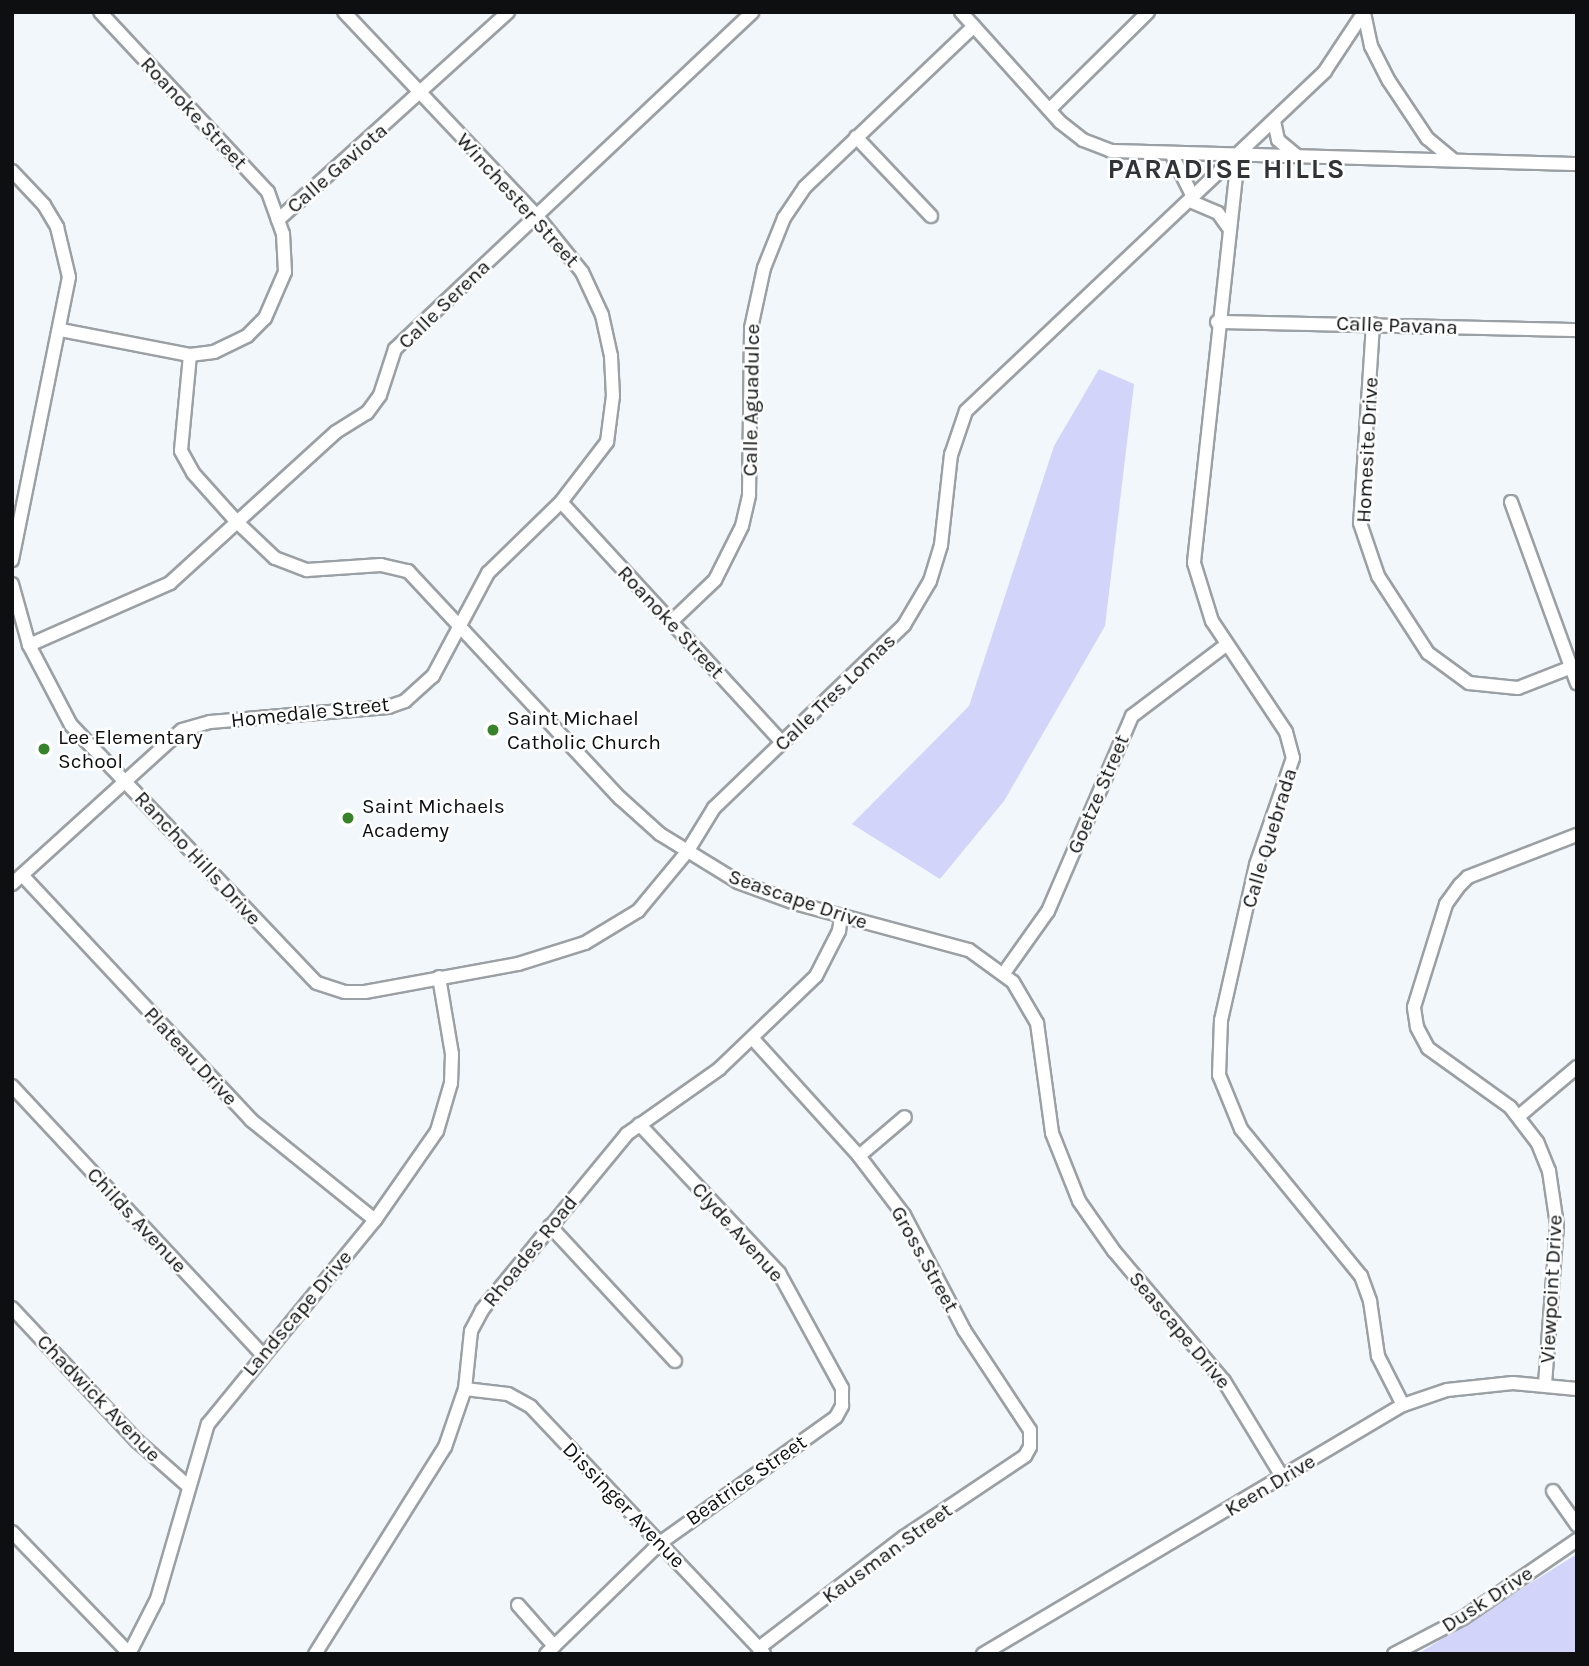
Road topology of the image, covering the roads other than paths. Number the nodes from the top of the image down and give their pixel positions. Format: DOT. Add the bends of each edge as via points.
graph roads {
  1 [pos="344,12"];
  2 [pos="508,12"];
  3 [pos="752,12"];
  4 [pos="961,12"];
  5 [pos="1148,12"];
  6 [pos="1364,12"];
  7 [pos="106,14"];
  8 [pos="974,26"];
  9 [pos="419,92"];
  10 [pos="1050,109"];
  11 [pos="1274,121"];
  12 [pos="856,137"];
  13 [pos="1171,153"];
  14 [pos="1238,157"];
  15 [pos="1298,157"];
  16 [pos="1452,159"];
  17 [pos="1577,164"];
  18 [pos="12,171"];
  19 [pos="1191,199"];
  20 [pos="536,215"];
  21 [pos="931,216"];
  22 [pos="278,220"];
  23 [pos="1229,228"];
  24 [pos="1217,322"];
  25 [pos="1373,324"];
  26 [pos="61,330"];
  27 [pos="1577,330"];
  28 [pos="190,355"];
  29 [pos="561,502"];
  30 [pos="1511,502"];
  31 [pos="237,522"];
  32 [pos="12,560"];
  33 [pos="12,584"];
  34 [pos="458,622"];
  35 [pos="671,622"];
  36 [pos="29,645"];
  37 [pos="1226,645"];
  38 [pos="1574,666"];
  39 [pos="1577,683"];
  40 [pos="782,742"];
  41 [pos="125,781"];
  42 [pos="1577,835"];
  43 [pos="687,852"];
  44 [pos="17,880"];
  45 [pos="841,916"];
  46 [pos="1004,973"];
  47 [pos="439,977"];
  48 [pos="754,1039"];
  49 [pos="1577,1067"];
  50 [pos="12,1086"];
  51 [pos="1519,1116"];
  52 [pos="905,1117"];
  53 [pos="639,1124"];
  54 [pos="859,1156"];
  55 [pos="375,1220"];
  56 [pos="550,1226"];
  57 [pos="12,1308"];
  58 [pos="262,1354"];
  59 [pos="675,1361"];
  60 [pos="1545,1384"];
  61 [pos="842,1388"];
  62 [pos="465,1389"];
  63 [pos="1577,1390"];
  64 [pos="1403,1405"];
  65 [pos="1017,1461"];
  66 [pos="1283,1478"];
  67 [pos="188,1486"];
  68 [pos="1553,1491"];
  69 [pos="1577,1525"];
  70 [pos="12,1532"];
  71 [pos="1577,1540"];
  72 [pos="660,1543"];
  73 [pos="518,1605"];
  74 [pos="550,1650"];
  75 [pos="762,1651"];
  76 [pos="129,1653"];
  77 [pos="314,1654"];
  78 [pos="983,1654"];
  79 [pos="1394,1654"];
  1 -- 9 [label="street, Winchester Street"];
  2 -- 9 [label="street, Calle Gaviota"];
  3 -- 20 [label="street, Calle Serena"];
  4 -- 8 [label="street"];
  5 -- 10 [label="street"];
  6 -- 11 [label="street, Calle Tres Lomas" via="1325,71"];
  6 -- 16 [label="street" via="1371,46 1389,81 1427,138"];
  7 -- 22 [label="street, Roanoke Street" via="268,192"];
  8 -- 10 [label="street"];
  8 -- 12 [label="street, Calle Aguadulce"];
  9 -- 20 [label="street, Winchester Street"];
  9 -- 22 [label="street, Calle Gaviota"];
  10 -- 13 [label="street" via="1093,145 1111,151"];
  11 -- 14 [label="street, Calle Tres Lomas"];
  11 -- 15 [label="street" via="1278,139"];
  12 -- 21 [label="street"];
  12 -- 35 [label="street, Calle Aguadulce" via="805,187 771,248 751,328 749,495 742,526 715,580"];
  13 -- 14 [label="street"];
  13 -- 19 [label="street"];
  14 -- 15 [label="street"];
  14 -- 19 [label="street, Calle Tres Lomas"];
  14 -- 23 [label="street, Calle Quebrada"];
  15 -- 16 [label="street"];
  16 -- 17 [label="street"];
  18 -- 26 [label="street" via="44,205 62,240 69,277"];
  19 -- 23 [label="street" via="1218,213"];
  19 -- 40 [label="street, Calle Tres Lomas" via="967,411 951,455 941,545 930,581 891,641"];
  20 -- 29 [label="street, Winchester Street" via="590,285 602,315 612,366 607,442"];
  20 -- 31 [label="street, Calle Serena" via="395,349 380,396 367,412 336,432"];
  22 -- 28 [label="street, Calle Gaviota" via="285,272 272,308 237,342"];
  23 -- 24 [label="street, Calle Quebrada"];
  24 -- 25 [label="street, Calle Pavana"];
  24 -- 37 [label="street, Calle Quebrada" via="1194,563 1201,596"];
  25 -- 27 [label="street, Calle Pavana"];
  25 -- 38 [label="street, Homesite Drive" via="1360,523 1378,576 1429,653 1460,679 1509,689"];
  26 -- 28 [label="street, Calle Gaviota"];
  26 -- 32 [label="street"];
  28 -- 31 [label="street, Seascape Drive" via="181,452"];
  29 -- 34 [label="street, Winchester Street" via="488,573"];
  29 -- 35 [label="street, Roanoke Street"];
  30 -- 38 [label="street"];
  31 -- 34 [label="street, Seascape Drive" via="275,558 298,568 381,565 408,571"];
  31 -- 36 [label="street, Calle Serena" via="170,583"];
  33 -- 36 [label="street, Rancho Hills Drive"];
  34 -- 41 [label="street, Homedale Street" via="433,676 405,701 388,707 210,722 182,730"];
  34 -- 43 [label="street, Seascape Drive" via="620,798"];
  35 -- 40 [label="street, Roanoke Street"];
  36 -- 41 [label="street, Rancho Hills Drive" via="57,707"];
  37 -- 46 [label="street, Goetze Street" via="1132,716 1048,911"];
  37 -- 64 [label="street, Calle Quebrada" via="1286,732 1293,758 1256,865 1221,1020 1219,1075 1241,1129 1361,1276 1370,1301 1378,1356"];
  38 -- 39 [label="street"];
  40 -- 43 [label="street, Calle Tres Lomas" via="713,808"];
  41 -- 44 [label="street, Homedale Street"];
  41 -- 47 [label="street, Rancho Hills Drive" via="317,983 355,993"];
  42 -- 51 [label="street, Viewpoint Drive" via="1468,877 1446,904 1415,997 1417,1027 1428,1048"];
  43 -- 45 [label="street, Seascape Drive" via="738,882"];
  43 -- 47 [label="street, Calle Tres Lomas" via="638,911 599,937 536,960"];
  44 -- 55 [label="street, Plateau Drive" via="251,1120"];
  45 -- 46 [label="street, Seascape Drive" via="969,950"];
  45 -- 48 [label="street, Rhoades Road" via="839,931 816,976"];
  46 -- 66 [label="street, Seascape Drive" via="1021,991 1037,1023 1050,1125 1079,1201 1114,1251 1224,1381"];
  47 -- 55 [label="street, Landscape Drive" via="452,1054 446,1106 437,1131"];
  48 -- 53 [label="street, Rhoades Road"];
  48 -- 54 [label="street, Gross Street"];
  49 -- 51 [label="street"];
  50 -- 58 [label="street, Childs Avenue"];
  51 -- 60 [label="street, Viewpoint Drive" via="1547,1164 1558,1225"];
  52 -- 54 [label="street"];
  53 -- 56 [label="street, Rhoades Road" via="604,1158"];
  53 -- 61 [label="street, Clyde Avenue" via="779,1273"];
  54 -- 65 [label="street, Gross Street" via="904,1215 964,1330 1030,1430 1030,1447"];
  55 -- 58 [label="street, Landscape Drive"];
  56 -- 59 [label="street"];
  56 -- 62 [label="street, Rhoades Road" via="482,1310 471,1331"];
  57 -- 67 [label="street, Chadwick Avenue" via="136,1441"];
  58 -- 67 [label="street, Landscape Drive" via="208,1424"];
  60 -- 63 [label="street, Keen Drive"];
  60 -- 64 [label="street, Keen Drive" via="1447,1390"];
  61 -- 72 [label="street, Beatrice Street" via="842,1406 836,1417"];
  62 -- 72 [label="street, Dissinger Avenue" via="508,1394 531,1407"];
  62 -- 77 [label="street, Rhoades Road" via="445,1447"];
  64 -- 66 [label="street, Keen Drive"];
  65 -- 75 [label="street, Kausman Street" via="904,1537"];
  66 -- 78 [label="street, Keen Drive"];
  67 -- 76 [label="street, Landscape Drive" via="157,1599"];
  68 -- 69 [label="street"];
  70 -- 76 [label="street"];
  71 -- 79 [label="street, Dusk Drive" via="1462,1618"];
  72 -- 74 [label="street, Beatrice Street"];
  72 -- 75 [label="street, Dissinger Avenue"];
  73 -- 74 [label="street"];
}
